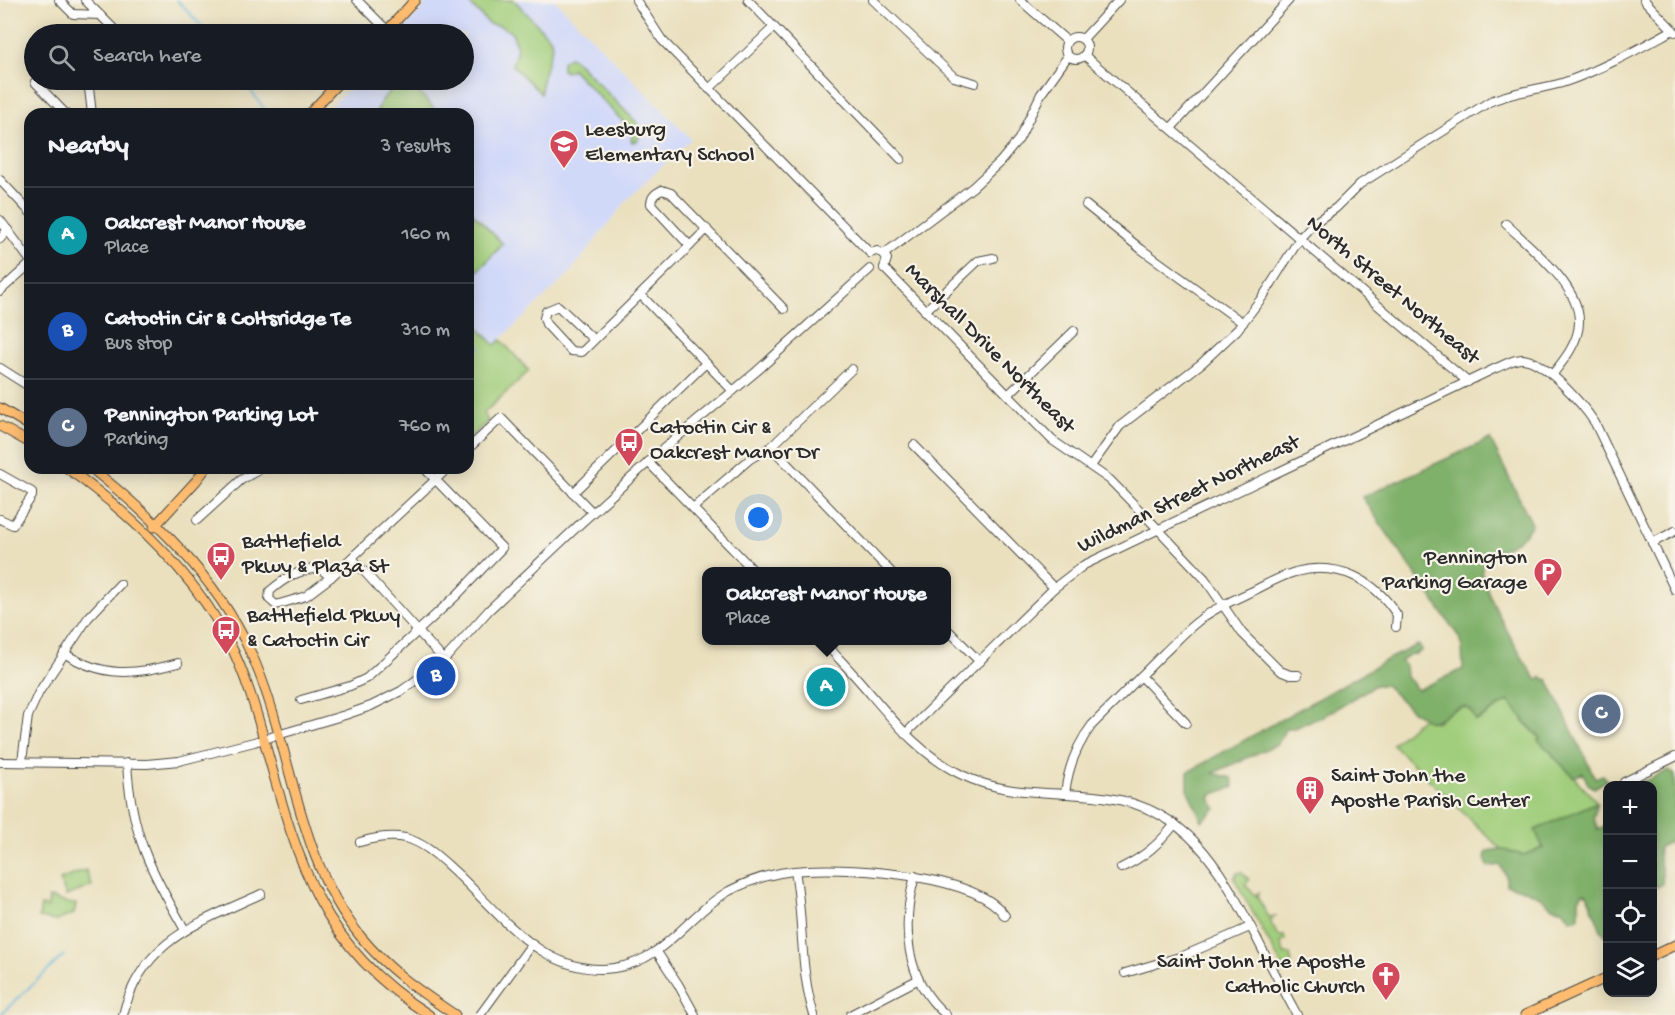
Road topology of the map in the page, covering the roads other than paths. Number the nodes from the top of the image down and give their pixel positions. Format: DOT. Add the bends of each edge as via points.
graph roads {
  1 [pos="59,0"];
  2 [pos="85,0"];
  3 [pos="357,0"];
  4 [pos="415,0"];
  5 [pos="636,0"];
  6 [pos="748,0"];
  7 [pos="873,0"];
  8 [pos="1020,0"];
  9 [pos="1119,0"];
  10 [pos="1289,0"];
  11 [pos="1644,0"];
  12 [pos="100,15"];
  13 [pos="109,24"];
  14 [pos="378,24"];
  15 [pos="394,24"];
  16 [pos="774,27"];
  17 [pos="1674,31"];
  18 [pos="1083,39"];
  19 [pos="1067,41"];
  20 [pos="1084,55"];
  21 [pos="1068,56"];
  22 [pos="975,83"];
  23 [pos="709,89"];
  24 [pos="43,90"];
  25 [pos="89,90"];
  26 [pos="332,90"];
  27 [pos="60,108"];
  28 [pos="91,108"];
  29 [pos="315,108"];
  30 [pos="1172,129"];
  31 [pos="902,159"];
  32 [pos="0,180"];
  33 [pos="1086,205"];
  34 [pos="24,206"];
  35 [pos="0,220"];
  36 [pos="1506,224"];
  37 [pos="8,230"];
  38 [pos="706,230"];
  39 [pos="1300,238"];
  40 [pos="0,239"];
  41 [pos="690,246"];
  42 [pos="24,253"];
  43 [pos="870,253"];
  44 [pos="884,254"];
  45 [pos="993,258"];
  46 [pos="24,268"];
  47 [pos="884,268"];
  48 [pos="870,269"];
  49 [pos="0,291"];
  50 [pos="641,295"];
  51 [pos="784,309"];
  52 [pos="925,311"];
  53 [pos="1243,322"];
  54 [pos="1074,331"];
  55 [pos="594,340"];
  56 [pos="706,363"];
  57 [pos="0,369"];
  58 [pos="852,369"];
  59 [pos="1552,375"];
  60 [pos="1468,382"];
  61 [pos="24,383"];
  62 [pos="733,391"];
  63 [pos="1008,395"];
  64 [pos="0,408"];
  65 [pos="24,422"];
  66 [pos="0,426"];
  67 [pos="24,440"];
  68 [pos="474,443"];
  69 [pos="914,445"];
  70 [pos="771,447"];
  71 [pos="648,462"];
  72 [pos="1091,466"];
  73 [pos="0,474"];
  74 [pos="75,474"];
  75 [pos="98,474"];
  76 [pos="201,474"];
  77 [pos="250,474"];
  78 [pos="430,474"];
  79 [pos="442,474"];
  80 [pos="435,480"];
  81 [pos="573,492"];
  82 [pos="693,508"];
  83 [pos="592,512"];
  84 [pos="0,519"];
  85 [pos="197,520"];
  86 [pos="156,524"];
  87 [pos="1158,529"];
  88 [pos="1675,531"];
  89 [pos="146,535"];
  90 [pos="1652,543"];
  91 [pos="352,558"];
  92 [pos="750,567"];
  93 [pos="886,567"];
  94 [pos="331,577"];
  95 [pos="120,584"];
  96 [pos="1054,588"];
  97 [pos="1675,590"];
  98 [pos="1223,605"];
  99 [pos="1396,627"];
  100 [pos="419,632"];
  101 [pos="951,633"];
  102 [pos="827,645"];
  103 [pos="64,653"];
  104 [pos="444,660"];
  105 [pos="980,662"];
  106 [pos="178,663"];
  107 [pos="1298,675"];
  108 [pos="1141,676"];
  109 [pos="301,700"];
  110 [pos="1186,723"];
  111 [pos="905,734"];
  112 [pos="278,735"];
  113 [pos="264,739"];
  114 [pos="1675,757"];
  115 [pos="22,761"];
  116 [pos="0,762"];
  117 [pos="127,763"];
  118 [pos="1626,781"];
  119 [pos="1065,794"];
  120 [pos="1175,824"];
  121 [pos="360,842"];
  122 [pos="1121,868"];
  123 [pos="795,871"];
  124 [pos="915,876"];
  125 [pos="261,894"];
  126 [pos="1005,916"];
  127 [pos="1250,927"];
  128 [pos="185,930"];
  129 [pos="531,945"];
  130 [pos="1675,945"];
  131 [pos="657,952"];
  132 [pos="1657,954"];
  133 [pos="1125,973"];
  134 [pos="918,979"];
  135 [pos="1603,980"];
  136 [pos="1536,1013"];
  137 [pos="123,1015"];
  138 [pos="429,1015"];
  139 [pos="455,1015"];
  140 [pos="480,1015"];
  141 [pos="695,1015"];
  142 [pos="814,1015"];
  143 [pos="850,1015"];
  144 [pos="946,1015"];
  145 [pos="1297,1015"];
  146 [pos="1525,1015"];
  1 -- 12 [label="street" via="73,14"];
  2 -- 12 [label="street"];
  3 -- 14 [label="street"];
  4 -- 15 [label="main road"];
  5 -- 23 [label="street" via="662,40"];
  6 -- 16 [label="street"];
  7 -- 22 [label="street" via="954,77"];
  8 -- 19 [label="street"];
  9 -- 18 [label="street"];
  10 -- 30 [label="street"];
  11 -- 17 [label="street"];
  12 -- 13 [label="street"];
  16 -- 23 [label="street"];
  16 -- 31 [label="street"];
  17 -- 39 [label="street" via="1580,77 1489,102 1360,184"];
  18 -- 19 [label="street"];
  18 -- 20 [label="street" via="1087,47"];
  19 -- 21 [label="street"];
  20 -- 21 [label="street" via="1076,59"];
  20 -- 30 [label="street, North Street Northeast"];
  21 -- 44 [label="street" via="1041,93 1019,139 1000,162"];
  23 -- 43 [label="street"];
  24 -- 27 [label="street"];
  25 -- 28 [label="street"];
  26 -- 29 [label="main road"];
  30 -- 39 [label="street, North Street Northeast"];
  32 -- 34 [label="street"];
  33 -- 53 [label="street"];
  35 -- 37 [label="street"];
  36 -- 59 [label="street" via="1557,275 1577,306 1576,337"];
  37 -- 40 [label="street"];
  37 -- 42 [label="street"];
  38 -- 41 [label="street"];
  38 -- 41 [label="street" via="671,193 656,193 651,204"];
  38 -- 51 [label="street"];
  39 -- 53 [label="street"];
  39 -- 60 [label="street, North Street Northeast"];
  41 -- 50 [label="street"];
  43 -- 44 [label="street"];
  43 -- 48 [label="street" via="866,261"];
  44 -- 47 [label="street"];
  45 -- 52 [label="street" via="978,261"];
  46 -- 49 [label="street"];
  47 -- 48 [label="street" via="877,272"];
  47 -- 52 [label="street, Marshall Drive Northeast"];
  48 -- 62 [label="street"];
  50 -- 55 [label="street"];
  50 -- 56 [label="street"];
  52 -- 63 [label="street, Marshall Drive Northeast"];
  53 -- 72 [label="street" via="1202,363 1120,426"];
  54 -- 63 [label="street"];
  55 -- 55 [label="street" via="582,352 572,351 546,324 546,311 558,306"];
  56 -- 62 [label="street"];
  56 -- 81 [label="street"];
  57 -- 61 [label="street"];
  58 -- 70 [label="street"];
  59 -- 60 [label="street, North Street Northeast" via="1533,362 1520,359"];
  59 -- 90 [label="street, North Street Northeast" via="1595,423"];
  60 -- 87 [label="street, Wildman Street Northeast"];
  62 -- 71 [label="street"];
  63 -- 72 [label="street, Marshall Drive Northeast" via="1052,440"];
  64 -- 65 [label="main road"];
  66 -- 67 [label="main road"];
  68 -- 81 [label="street" via="501,418"];
  69 -- 96 [label="street"];
  70 -- 82 [label="street" via="750,459"];
  70 -- 93 [label="street"];
  71 -- 82 [label="street"];
  71 -- 83 [label="street"];
  72 -- 87 [label="street, Marshall Drive Northeast"];
  73 -- 84 [label="street" via="32,492 32,496 13,525"];
  74 -- 89 [label="main road"];
  75 -- 86 [label="main road"];
  76 -- 86 [label="main road"];
  77 -- 85 [label="street"];
  78 -- 80 [label="street"];
  79 -- 80 [label="street"];
  80 -- 91 [label="street"];
  80 -- 100 [label="street" via="502,548"];
  81 -- 83 [label="street"];
  82 -- 92 [label="street"];
  83 -- 104 [label="street" via="489,610"];
  86 -- 89 [label="main road"];
  86 -- 112 [label="main road" via="213,589 235,622 257,666"];
  87 -- 96 [label="street, Wildman Street Northeast" via="1084,565"];
  87 -- 98 [label="street, Marshall Drive Northeast" via="1205,579"];
  88 -- 90 [label="street"];
  89 -- 113 [label="main road" via="184,575 218,621 247,682"];
  90 -- 97 [label="street, North Street Northeast"];
  91 -- 94 [label="street"];
  91 -- 100 [label="street"];
  94 -- 94 [label="street" via="306,596 292,601 276,605 269,599 270,591 300,571 320,568"];
  95 -- 103 [label="street" via="88,618"];
  96 -- 105 [label="street, Wildman Street Northeast"];
  98 -- 99 [label="street" via="1294,573 1332,570 1356,577 1387,598 1397,615"];
  98 -- 107 [label="street, Marshall Drive Northeast" via="1242,633 1280,671"];
  98 -- 108 [label="street" via="1195,623"];
  100 -- 104 [label="street"];
  100 -- 109 [label="street" via="367,678"];
  101 -- 105 [label="street"];
  102 -- 111 [label="street"];
  103 -- 106 [label="street" via="78,662 112,672 142,672"];
  103 -- 115 [label="street" via="28,716"];
  104 -- 112 [label="street" via="386,699"];
  105 -- 111 [label="street, Wildman Street Northeast"];
  108 -- 110 [label="street"];
  108 -- 119 [label="street" via="1082,739 1073,755"];
  111 -- 119 [label="street" via="944,765 986,785 1026,793"];
  112 -- 113 [label="street"];
  112 -- 139 [label="main road" via="317,864 337,903 382,961"];
  113 -- 117 [label="street" via="179,761"];
  113 -- 138 [label="main road" via="294,843 321,905 368,967"];
  114 -- 118 [label="street"];
  115 -- 116 [label="street"];
  115 -- 117 [label="street"];
  117 -- 128 [label="street" via="129,792 143,851"];
  119 -- 120 [label="street" via="1124,801"];
  120 -- 122 [label="street" via="1148,854"];
  120 -- 127 [label="street" via="1212,860"];
  121 -- 129 [label="street" via="398,837 426,847"];
  123 -- 124 [label="street" via="825,869"];
  123 -- 131 [label="street" via="774,874 730,891"];
  123 -- 142 [label="street" via="803,969"];
  124 -- 126 [label="street" via="985,898"];
  124 -- 134 [label="street" via="907,933"];
  125 -- 128 [label="street"];
  127 -- 133 [label="street" via="1183,956"];
  127 -- 145 [label="street"];
  128 -- 137 [label="street" via="162,946 146,964 131,989"];
  129 -- 131 [label="street" via="561,962 599,970 628,966"];
  129 -- 140 [label="street"];
  130 -- 132 [label="main road"];
  131 -- 141 [label="street"];
  134 -- 143 [label="street"];
  134 -- 144 [label="street" via="925,993"];
  135 -- 136 [label="main road"];
  136 -- 146 [label="main road"];
}
